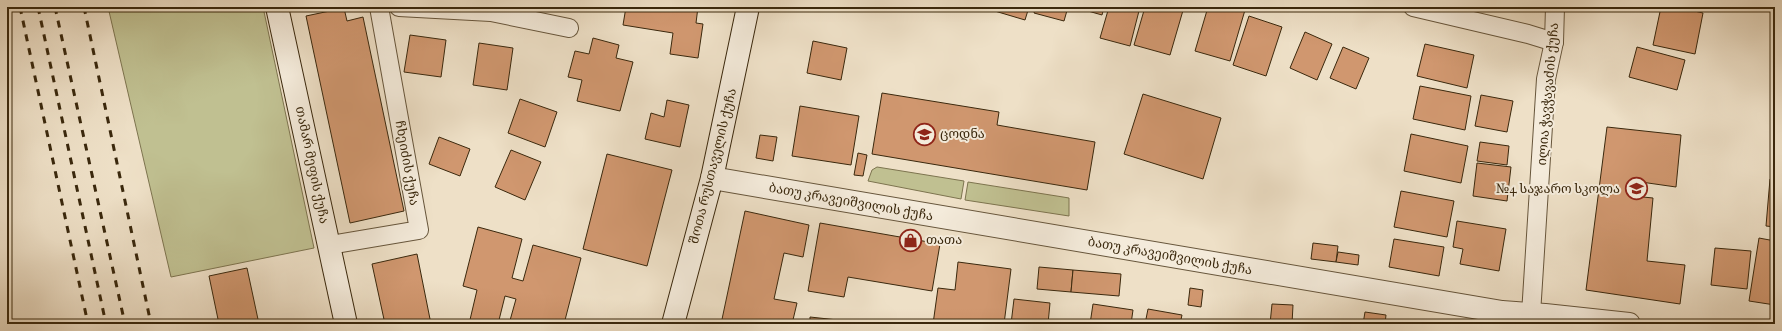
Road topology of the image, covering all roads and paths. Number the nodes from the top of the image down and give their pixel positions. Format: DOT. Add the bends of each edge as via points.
graph roads {
  1 [pos="277,7"];
  2 [pos="379,7"];
  3 [pos="399,7"];
  4 [pos="748,7"];
  5 [pos="1413,7"];
  6 [pos="1556,7"];
  7 [pos="569,28"];
  8 [pos="1554,42"];
  9 [pos="712,178"];
  10 [pos="330,245"];
  11 [pos="1530,319"];
  12 [pos="346,324"];
  13 [pos="673,324"];
  14 [pos="1629,324"];
  1 -- 10 [label="street, თამარ მეფის ქუჩა"];
  2 -- 10 [label="street, ჩხეიძის ქუჩა" via="419,230"];
  3 -- 7 [label="street" via="491,12"];
  4 -- 9 [label="street, შოთა რუსთაველის ქუჩა"];
  5 -- 8 [label="street"];
  6 -- 8 [label="street, ილია ჭავჭავაძის ქუჩა"];
  8 -- 11 [label="street, ილია ჭავჭავაძის ქუჩა" via="1546,79"];
  9 -- 11 [label="street, ბათუ კრავეიშვილის ქუჩა" via="1502,312"];
  9 -- 13 [label="street, შოთა რუსთაველის ქუჩა"];
  10 -- 12 [label="street, თამარ მეფის ქუჩა"];
  11 -- 14 [label="street, ბათუ კრავეიშვილის ქუჩა"];
}
